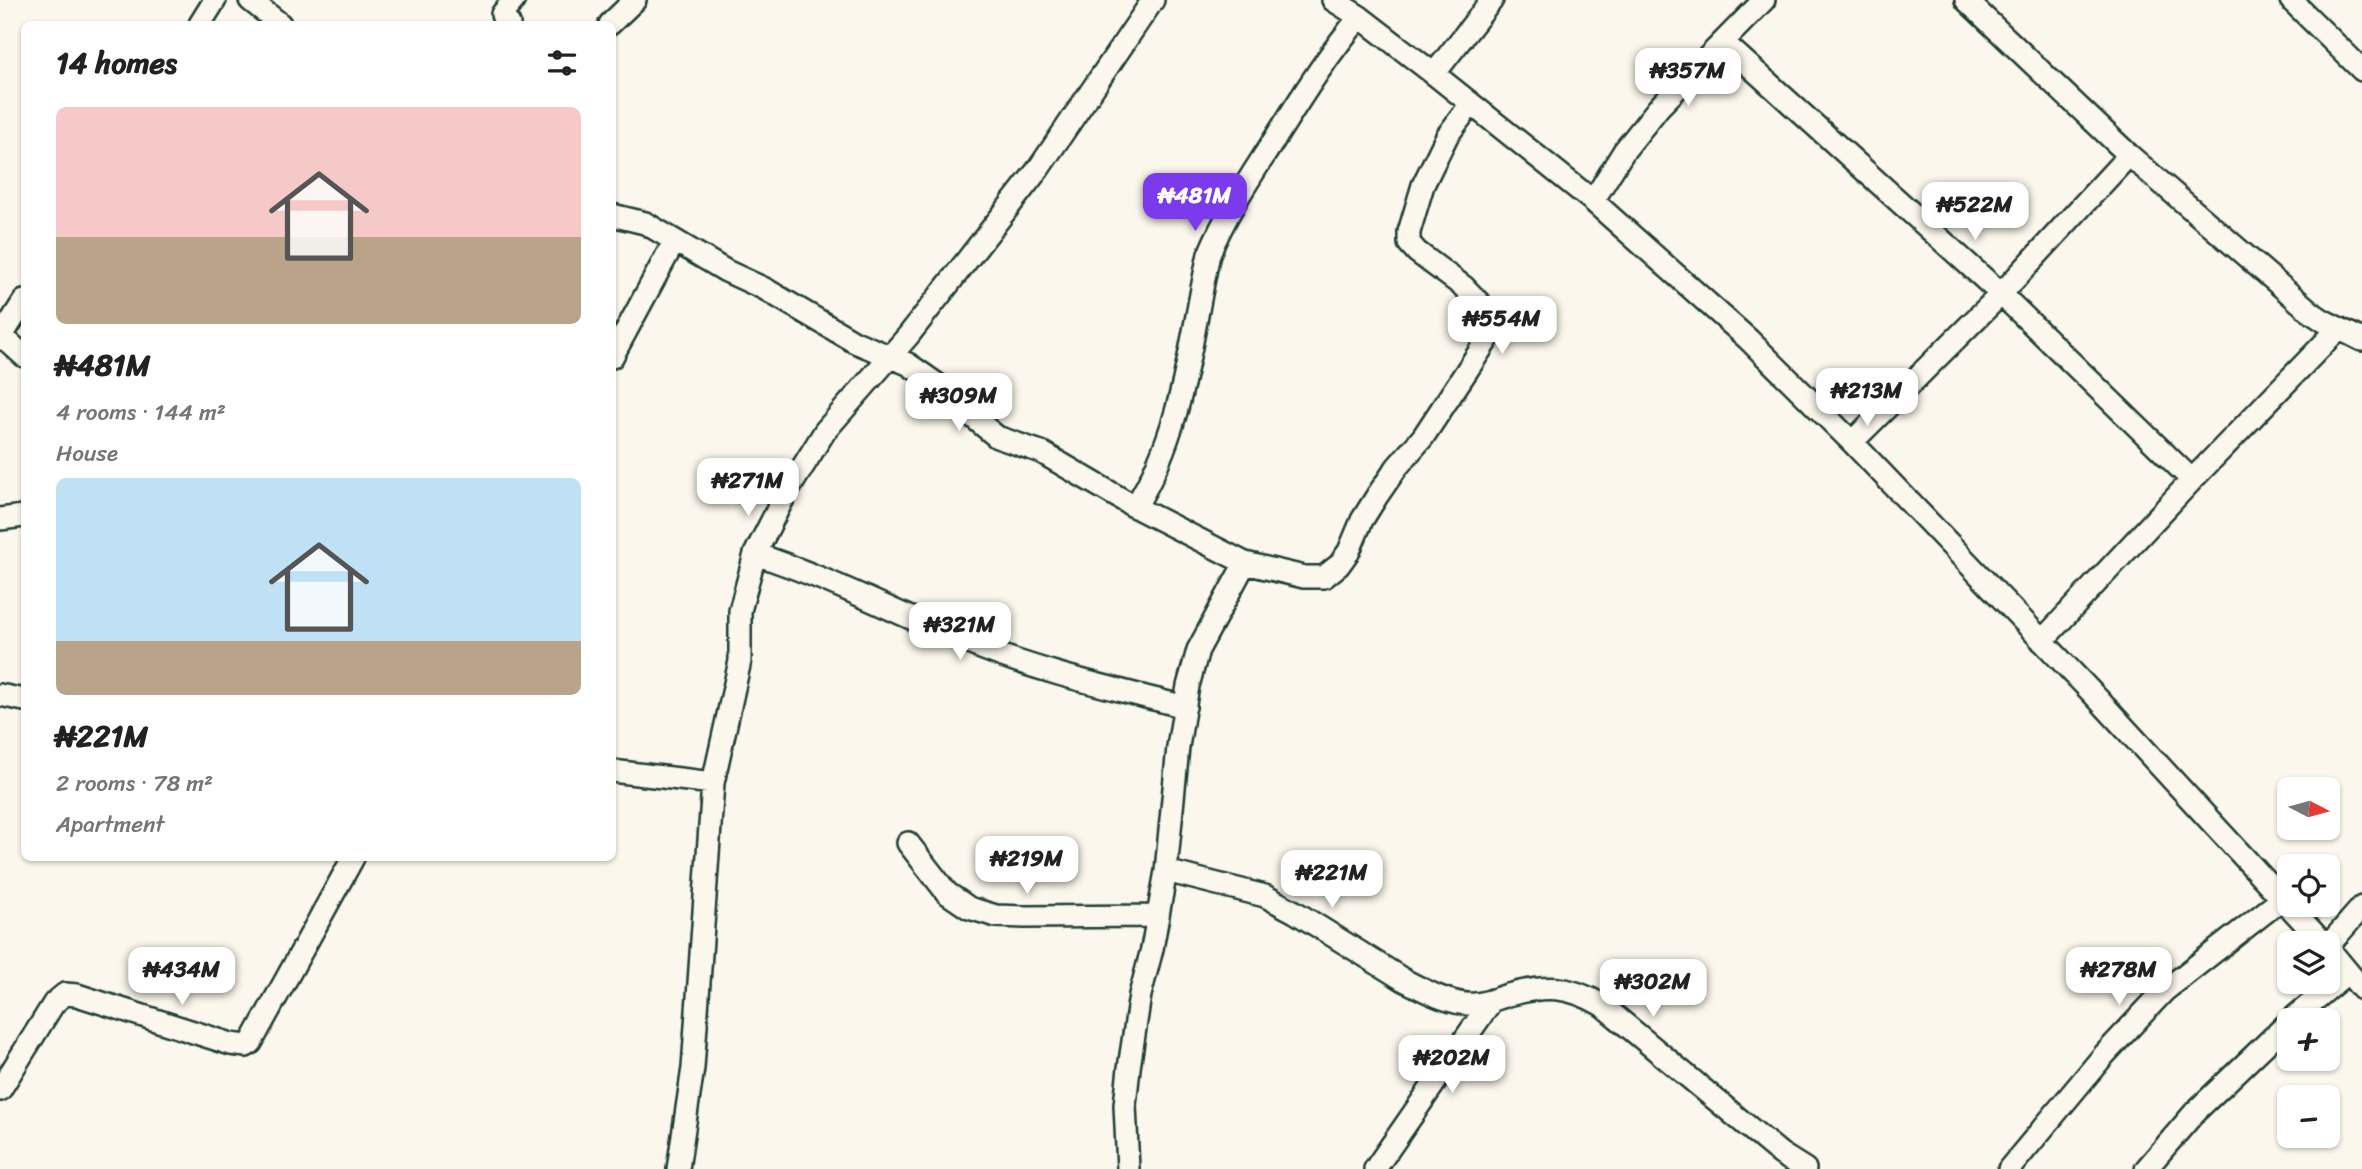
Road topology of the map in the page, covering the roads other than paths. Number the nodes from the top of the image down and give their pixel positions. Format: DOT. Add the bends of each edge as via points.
graph roads {
  1 [pos="215,0"];
  2 [pos="250,0"];
  3 [pos="514,0"];
  4 [pos="635,0"];
  5 [pos="1153,0"];
  6 [pos="1333,0"];
  7 [pos="1492,0"];
  8 [pos="1764,0"];
  9 [pos="1966,0"];
  10 [pos="2291,0"];
  11 [pos="1360,18"];
  12 [pos="202,21"];
  13 [pos="276,21"];
  14 [pos="504,21"];
  15 [pos="613,21"];
  16 [pos="1723,42"];
  17 [pos="2362,70"];
  18 [pos="1434,74"];
  19 [pos="1471,104"];
  20 [pos="2129,155"];
  21 [pos="1593,201"];
  22 [pos="616,216"];
  23 [pos="674,242"];
  24 [pos="2001,294"];
  25 [pos="21,306"];
  26 [pos="2339,328"];
  27 [pos="1,338"];
  28 [pos="2362,340"];
  29 [pos="616,350"];
  30 [pos="21,354"];
  31 [pos="890,358"];
  32 [pos="1852,442"];
  33 [pos="2192,480"];
  34 [pos="1135,507"];
  35 [pos="21,516"];
  36 [pos="0,519"];
  37 [pos="755,554"];
  38 [pos="1245,563"];
  39 [pos="2042,641"];
  40 [pos="0,695"];
  41 [pos="21,699"];
  42 [pos="1185,707"];
  43 [pos="616,771"];
  44 [pos="713,783"];
  45 [pos="908,843"];
  46 [pos="351,861"];
  47 [pos="1166,871"];
  48 [pos="2277,894"];
  49 [pos="2277,903"];
  50 [pos="2362,907"];
  51 [pos="1158,916"];
  52 [pos="2299,917"];
  53 [pos="2312,931"];
  54 [pos="2340,934"];
  55 [pos="2340,963"];
  56 [pos="2355,981"];
  57 [pos="1492,1000"];
  58 [pos="2311,1008"];
  59 [pos="2277,1034"];
  60 [pos="0,1090"];
  61 [pos="1774,1161"];
  62 [pos="678,1169"];
  63 [pos="1128,1169"];
  64 [pos="1375,1169"];
  65 [pos="1805,1169"];
  66 [pos="2009,1169"];
  67 [pos="2146,1169"];
  1 -- 12 [label="street"];
  2 -- 13 [label="street"];
  3 -- 14 [label="street" via="502,15"];
  4 -- 15 [label="street"];
  5 -- 31 [label="street" via="1061,139"];
  6 -- 11 [label="street"];
  7 -- 18 [label="street"];
  8 -- 16 [label="street"];
  9 -- 20 [label="street"];
  10 -- 17 [label="street"];
  11 -- 18 [label="street"];
  11 -- 34 [label="street" via="1301,99 1218,232 1209,254 1182,395 1164,449"];
  16 -- 21 [label="street" via="1640,129"];
  16 -- 24 [label="street"];
  18 -- 19 [label="street"];
  19 -- 21 [label="street"];
  19 -- 38 [label="street" via="1447,136 1423,185 1409,243 1486,310 1489,337 1423,437 1377,496 1339,565 1324,577 1304,577"];
  20 -- 24 [label="street"];
  20 -- 26 [label="street" via="2312,313"];
  21 -- 32 [label="street" via="1748,339"];
  22 -- 23 [label="street" via="645,223"];
  23 -- 29 [label="street"];
  23 -- 31 [label="street"];
  24 -- 32 [label="street"];
  24 -- 33 [label="street"];
  25 -- 27 [label="street"];
  26 -- 28 [label="street"];
  26 -- 33 [label="street"];
  27 -- 30 [label="street"];
  31 -- 34 [label="street" via="944,388 997,437 1041,452"];
  31 -- 37 [label="street" via="825,431"];
  32 -- 39 [label="street"];
  33 -- 39 [label="street"];
  34 -- 38 [label="street"];
  35 -- 36 [label="street"];
  37 -- 42 [label="street" via="808,571 1033,667"];
  37 -- 44 [label="street" via="740,611 740,661"];
  38 -- 42 [label="street" via="1198,650"];
  39 -- 48 [label="street"];
  40 -- 41 [label="street"];
  42 -- 47 [label="street"];
  43 -- 44 [label="street"];
  44 -- 62 [label="street" via="693,1068"];
  45 -- 51 [label="street" via="947,893 969,908 996,916"];
  46 -- 60 [label="street" via="251,1043 231,1044 65,994 54,1003"];
  47 -- 51 [label="street"];
  47 -- 57 [label="street" via="1265,896 1420,989 1468,1004"];
  49 -- 66 [label="street" via="2164,991"];
  50 -- 54 [label="street"];
  51 -- 63 [label="street" via="1129,1068 1125,1105"];
  52 -- 53 [label="street"];
  55 -- 56 [label="street"];
  56 -- 58 [label="street"];
  57 -- 61 [label="street" via="1536,988 1583,993 1638,1033"];
  57 -- 64 [label="street"];
  59 -- 67 [label="street" via="2196,1112"];
  61 -- 65 [label="street"];
}
